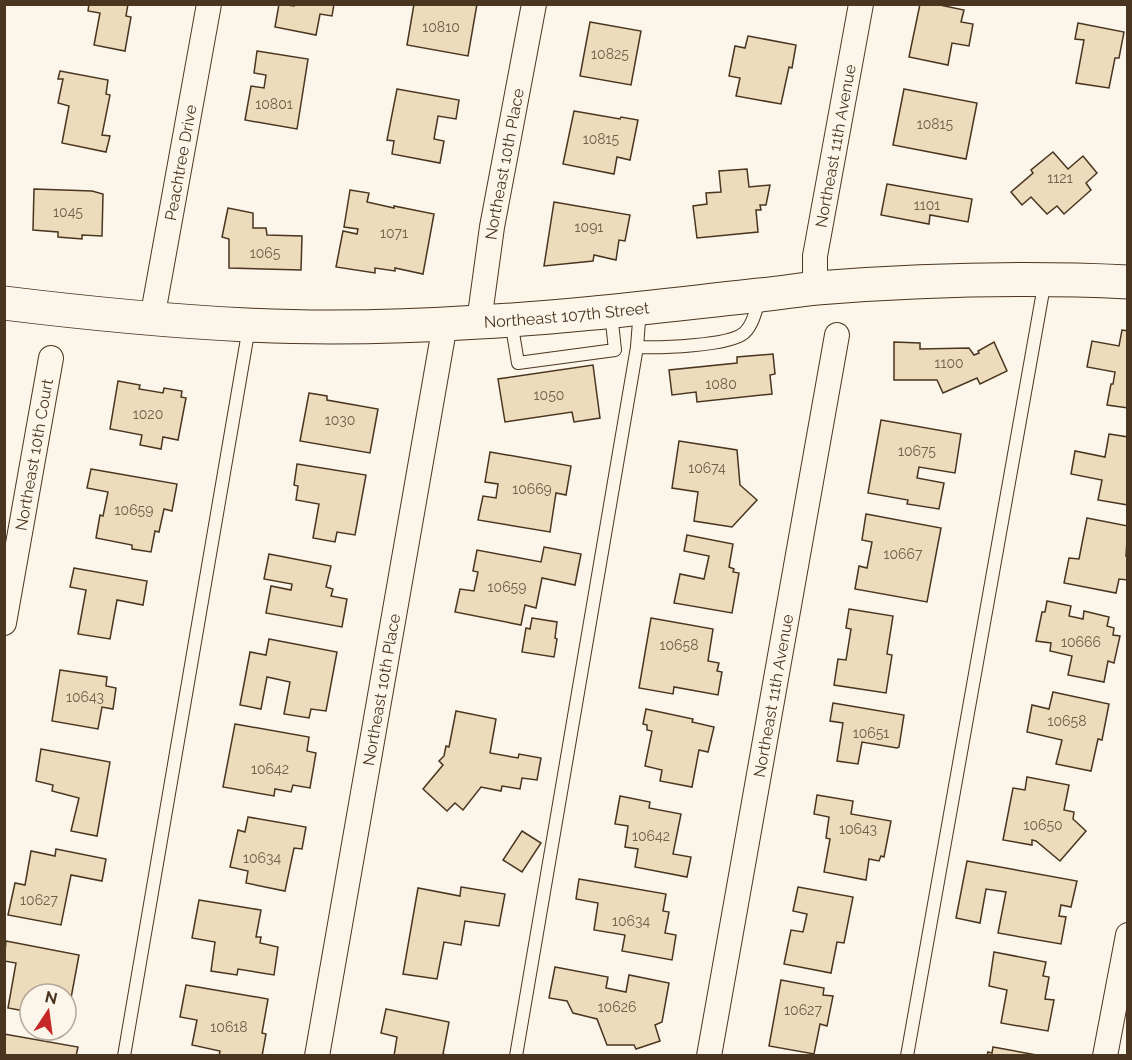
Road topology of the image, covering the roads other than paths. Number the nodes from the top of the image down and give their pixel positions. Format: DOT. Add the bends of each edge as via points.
graph roads {
  1 [pos="208,4"];
  2 [pos="534,4"];
  3 [pos="861,4"];
  4 [pos="1045,279"];
  5 [pos="1128,282"];
  6 [pos="815,288"];
  7 [pos="760,295"];
  8 [pos="4,303"];
  9 [pos="626,309"];
  10 [pos="152,319"];
  11 [pos="495,321"];
  12 [pos="445,324"];
  13 [pos="250,326"];
  14 [pos="837,335"];
  15 [pos="638,347"];
  16 [pos="51,358"];
  17 [pos="4,623"];
  18 [pos="1128,935"];
  19 [pos="124,1056"];
  20 [pos="317,1056"];
  21 [pos="516,1056"];
  22 [pos="709,1056"];
  23 [pos="907,1056"];
  24 [pos="1105,1056"];
  1 -- 10 [label="street, Peachtree Drive"];
  2 -- 11 [label="street, Northeast 10th Place" via="492,227"];
  3 -- 6 [label="street, Northeast 11th Avenue" via="815,256"];
  4 -- 5 [label="street, Northeast 107th Street"];
  4 -- 6 [label="street, Northeast 107th Street"];
  4 -- 23 [label="lane"];
  6 -- 7 [label="street, Northeast 107th Street"];
  7 -- 9 [label="street, Northeast 107th Street"];
  7 -- 15 [label="lane" via="754,318 744,333 725,341"];
  8 -- 10 [label="street, Northeast 107th Street"];
  9 -- 11 [label="street, Northeast 107th Street"];
  9 -- 11 [label="lane" via="615,350 518,363"];
  9 -- 15 [label="lane"];
  10 -- 13 [label="street, Northeast 107th Street"];
  11 -- 12 [label="street, Northeast 107th Street"];
  12 -- 13 [label="street, Northeast 107th Street"];
  12 -- 20 [label="street, Northeast 10th Place"];
  13 -- 19 [label="lane"];
  14 -- 22 [label="street, Northeast 11th Avenue"];
  15 -- 21 [label="lane"];
  16 -- 17 [label="street, Northeast 10th Court"];
  18 -- 24 [label="street"];
}
